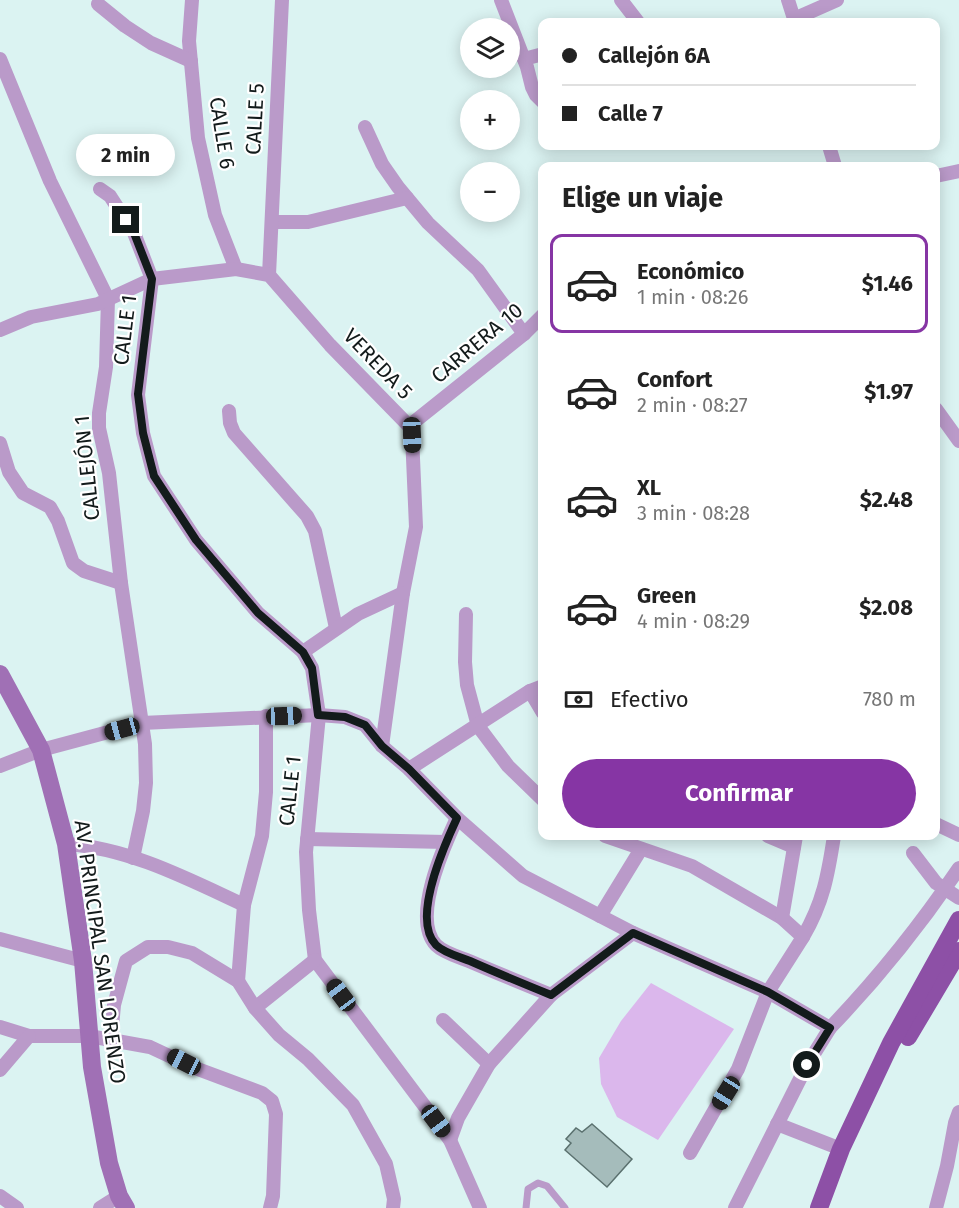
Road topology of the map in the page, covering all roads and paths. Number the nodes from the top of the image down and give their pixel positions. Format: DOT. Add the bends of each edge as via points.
graph roads {
  1 [pos="192,0"];
  2 [pos="282,0"];
  3 [pos="501,0"];
  4 [pos="621,0"];
  5 [pos="788,0"];
  6 [pos="837,0"];
  7 [pos="98,4"];
  8 [pos="635,18"];
  9 [pos="793,18"];
  10 [pos="800,18"];
  11 [pos="538,55"];
  12 [pos="0,59"];
  13 [pos="524,59"];
  14 [pos="191,61"];
  15 [pos="538,97"];
  16 [pos="365,127"];
  17 [pos="959,171"];
  18 [pos="940,175"];
  19 [pos="100,189"];
  20 [pos="407,198"];
  21 [pos="272,222"];
  22 [pos="237,269"];
  23 [pos="269,275"];
  24 [pos="152,279"];
  25 [pos="103,302"];
  26 [pos="538,320"];
  27 [pos="0,330"];
  28 [pos="524,334"];
  29 [pos="229,411"];
  30 [pos="940,415"];
  31 [pos="409,426"];
  32 [pos="959,441"];
  33 [pos="0,443"];
  34 [pos="121,583"];
  35 [pos="403,593"];
  36 [pos="466,614"];
  37 [pos="336,628"];
  38 [pos="303,652"];
  39 [pos="0,674"];
  40 [pos="537,688"];
  41 [pos="318,715"];
  42 [pos="266,716"];
  43 [pos="142,723"];
  44 [pos="478,726"];
  45 [pos="382,746"];
  46 [pos="41,750"];
  47 [pos="0,766"];
  48 [pos="409,769"];
  49 [pos="538,795"];
  50 [pos="457,818"];
  51 [pos="940,826"];
  52 [pos="959,835"];
  53 [pos="306,839"];
  54 [pos="616,840"];
  55 [pos="833,840"];
  56 [pos="795,841"];
  57 [pos="446,842"];
  58 [pos="66,844"];
  59 [pos="641,849"];
  60 [pos="913,853"];
  61 [pos="133,858"];
  62 [pos="959,868"];
  63 [pos="944,889"];
  64 [pos="959,898"];
  65 [pos="244,904"];
  66 [pos="600,916"];
  67 [pos="782,918"];
  68 [pos="959,920"];
  69 [pos="633,933"];
  70 [pos="803,937"];
  71 [pos="0,939"];
  72 [pos="959,951"];
  73 [pos="315,960"];
  74 [pos="83,961"];
  75 [pos="238,981"];
  76 [pos="768,992"];
  77 [pos="551,995"];
  78 [pos="255,1008"];
  79 [pos="443,1020"];
  80 [pos="0,1027"];
  81 [pos="830,1028"];
  82 [pos="29,1036"];
  83 [pos="89,1036"];
  84 [pos="111,1038"];
  85 [pos="489,1064"];
  86 [pos="0,1070"];
  87 [pos="959,1112"];
  88 [pos="777,1124"];
  89 [pos="450,1140"];
  90 [pos="955,1142"];
  91 [pos="841,1149"];
  92 [pos="690,1153"];
  93 [pos="0,1196"];
  94 [pos="123,1202"];
  95 [pos="17,1208"];
  96 [pos="100,1208"];
  97 [pos="270,1208"];
  98 [pos="393,1208"];
  99 [pos="480,1208"];
  100 [pos="526,1208"];
  101 [pos="565,1208"];
  102 [pos="735,1208"];
  103 [pos="819,1208"];
  104 [pos="832,1208"];
  105 [pos="936,1208"];
  1 -- 14 [label="street, CALLE 6"];
  2 -- 21 [label="street, CALLE 5"];
  3 -- 13 [label="street"];
  4 -- 8 [label="street"];
  5 -- 9 [label="street"];
  6 -- 10 [label="street"];
  7 -- 14 [label="street" via="151,43"];
  11 -- 13 [label="street"];
  12 -- 25 [label="street, CALLEJÓN 1"];
  13 -- 15 [label="street"];
  14 -- 22 [label="street, CALLE 6" via="198,138 215,214"];
  16 -- 20 [label="street" via="382,164"];
  17 -- 18 [label="street"];
  19 -- 24 [label="street" via="110,196 134,233"];
  20 -- 21 [label="street" via="308,222"];
  20 -- 28 [label="street" via="478,270"];
  21 -- 23 [label="street, CALLE 5"];
  22 -- 23 [label="street"];
  22 -- 24 [label="street"];
  23 -- 31 [label="street, VEREDA 5"];
  24 -- 25 [label="street"];
  24 -- 38 [label="street, CALLE 1" via="138,394 154,476 204,549 258,613"];
  25 -- 27 [label="street" via="31,317"];
  25 -- 34 [label="street, CALLEJÓN 1" via="106,367 99,428 109,473"];
  26 -- 28 [label="street, CARRERA 10"];
  28 -- 31 [label="street, CARRERA 10"];
  29 -- 37 [label="street" via="234,433 307,516 315,531"];
  30 -- 32 [label="street"];
  31 -- 35 [label="street, VEREDA 5" via="416,527"];
  33 -- 34 [label="street" via="9,472 23,493 50,507 58,520 73,563 84,572"];
  34 -- 43 [label="street, CALLEJÓN 1"];
  35 -- 37 [label="street"];
  35 -- 45 [label="street, VEREDA 5"];
  36 -- 44 [label="street" via="465,662"];
  37 -- 38 [label="street"];
  38 -- 41 [label="street, CALLE 1" via="312,668"];
  39 -- 46 [label="main road, AV. PRINCIPAL SAN LORENZO"];
  40 -- 44 [label="street"];
  41 -- 42 [label="street"];
  41 -- 45 [label="street" via="345,717 365,725"];
  41 -- 53 [label="street, CALLE 1"];
  42 -- 43 [label="street"];
  42 -- 65 [label="street" via="262,836"];
  43 -- 46 [label="street"];
  43 -- 61 [label="street, CALLEJÓN 1" via="146,783"];
  44 -- 48 [label="street"];
  44 -- 49 [label="street" via="508,766"];
  45 -- 48 [label="street"];
  46 -- 47 [label="street"];
  46 -- 58 [label="main road, AV. PRINCIPAL SAN LORENZO"];
  48 -- 50 [label="street"];
  50 -- 57 [label="street"];
  50 -- 66 [label="street" via="523,876"];
  51 -- 52 [label="street"];
  53 -- 57 [label="street"];
  53 -- 73 [label="street, CALLE 1"];
  54 -- 59 [label="street"];
  55 -- 70 [label="street" via="816,914"];
  56 -- 67 [label="street"];
  57 -- 77 [label="street" via="427,911 429,932 436,945"];
  58 -- 61 [label="street" via="89,845"];
  58 -- 74 [label="main road, AV. PRINCIPAL SAN LORENZO"];
  59 -- 66 [label="street"];
  59 -- 67 [label="street" via="692,866"];
  60 -- 63 [label="street" via="929,877"];
  61 -- 65 [label="street"];
  62 -- 63 [label="street"];
  63 -- 64 [label="street"];
  63 -- 81 [label="street" via="919,927"];
  65 -- 75 [label="street"];
  66 -- 69 [label="street"];
  67 -- 70 [label="street"];
  68 -- 91 [label="main road" via="891,1043"];
  69 -- 76 [label="street"];
  69 -- 77 [label="street"];
  70 -- 76 [label="street"];
  71 -- 74 [label="street"];
  72 -- 104 [label="main road" via="887,1071"];
  73 -- 78 [label="street"];
  73 -- 89 [label="street"];
  74 -- 83 [label="main road, AV. PRINCIPAL SAN LORENZO"];
  75 -- 78 [label="street"];
  75 -- 84 [label="street" via="192,953 148,947 126,961 114,1005"];
  76 -- 81 [label="street"];
  76 -- 92 [label="street" via="738,1069"];
  77 -- 85 [label="street"];
  78 -- 98 [label="street" via="353,1106 386,1164"];
  79 -- 85 [label="street"];
  80 -- 82 [label="street"];
  81 -- 88 [label="street"];
  82 -- 83 [label="street"];
  82 -- 86 [label="street"];
  83 -- 84 [label="street"];
  83 -- 94 [label="main road, AV. PRINCIPAL SAN LORENZO" via="109,1163"];
  84 -- 97 [label="street" via="150,1047 248,1086 272,1101 276,1114"];
  85 -- 89 [label="street"];
  87 -- 90 [label="street"];
  88 -- 91 [label="street"];
  88 -- 102 [label="street"];
  89 -- 99 [label="street"];
  90 -- 105 [label="street"];
  91 -- 103 [label="main road"];
  93 -- 95 [label="street"];
  94 -- 96 [label="street"];
  100 -- 101 [label="lane" via="528,1189 538,1183 547,1186"];
}
